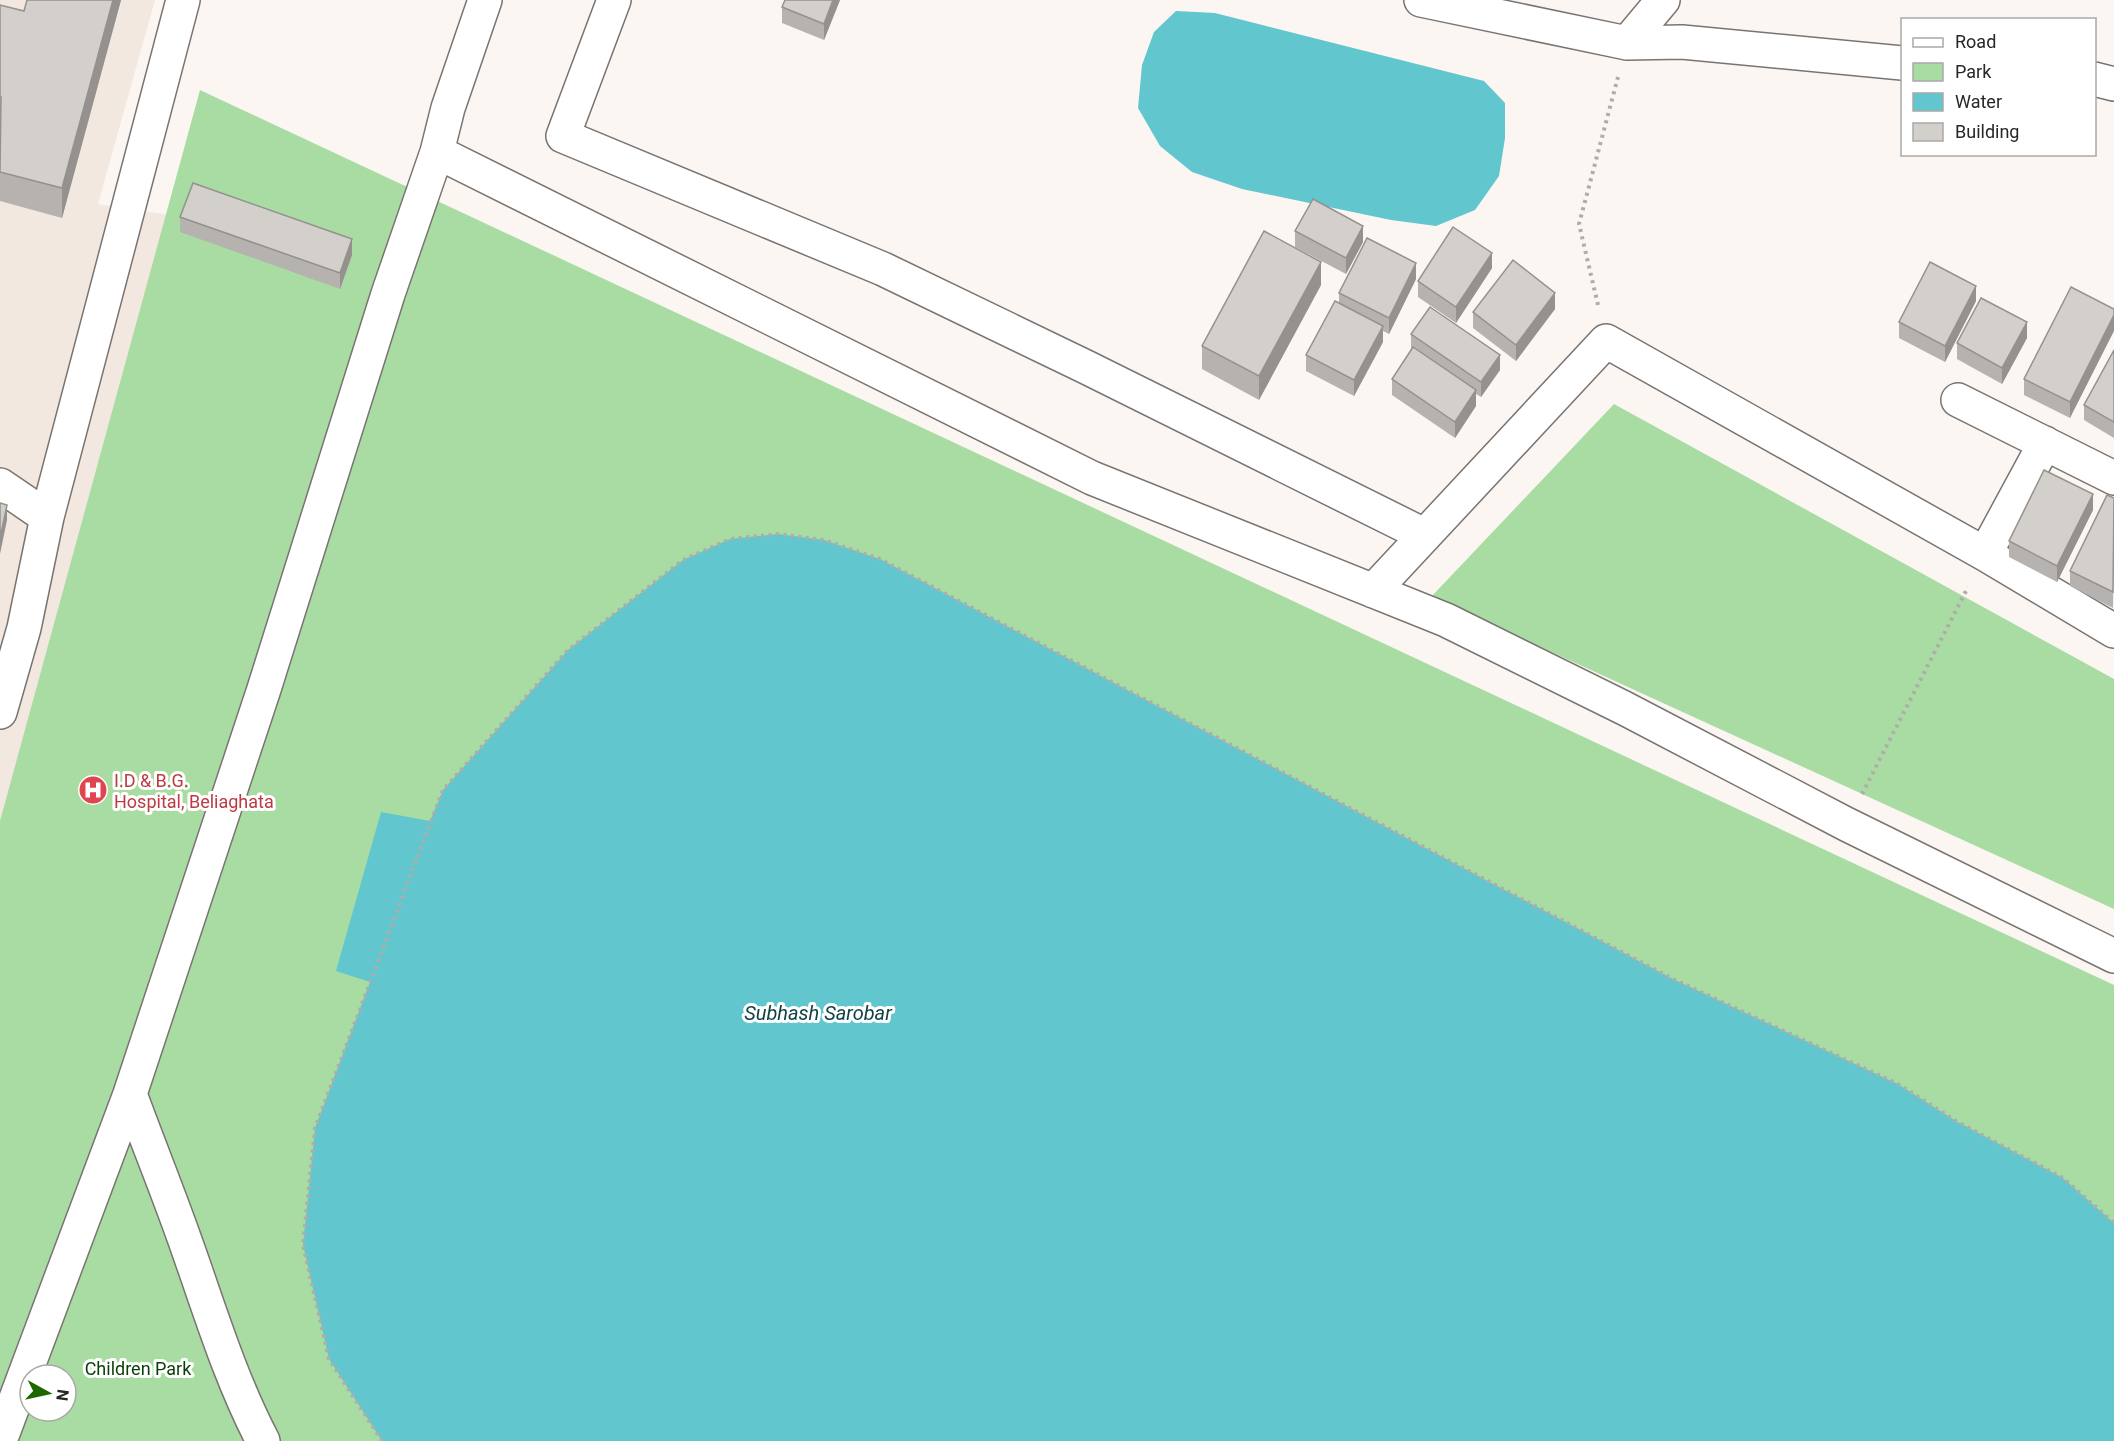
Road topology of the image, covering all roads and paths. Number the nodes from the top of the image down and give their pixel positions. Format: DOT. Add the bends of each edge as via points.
graph roads {
  1 [pos="183,0"];
  2 [pos="485,0"];
  3 [pos="614,0"];
  4 [pos="1421,0"];
  5 [pos="1663,0"];
  6 [pos="1627,43"];
  7 [pos="1901,63"];
  8 [pos="2096,80"];
  9 [pos="2114,84"];
  10 [pos="437,152"];
  11 [pos="1606,341"];
  12 [pos="1958,400"];
  13 [pos="2045,443"];
  14 [pos="2114,478"];
  15 [pos="0,485"];
  16 [pos="47,517"];
  17 [pos="1424,536"];
  18 [pos="1985,554"];
  19 [pos="1373,591"];
  20 [pos="2114,630"];
  21 [pos="0,712"];
  22 [pos="1846,824"];
  23 [pos="2114,956"];
  24 [pos="130,1094"];
  25 [pos="2114,1223"];
  26 [pos="0,1441"];
  27 [pos="263,1441"];
  28 [pos="382,1441"];
  1 -- 16 [label="street"];
  2 -- 10 [label="street"];
  3 -- 17 [label="street" via="563,136 883,269"];
  4 -- 6 [label="street"];
  5 -- 6 [label="street"];
  6 -- 7 [label="street" via="1682,42"];
  6 -- 11 [label="path" via="1579,224"];
  8 -- 9 [label="street"];
  10 -- 19 [label="street" via="1092,478"];
  10 -- 24 [label="street"];
  11 -- 17 [label="street"];
  11 -- 18 [label="street"];
  12 -- 13 [label="street"];
  13 -- 14 [label="street"];
  13 -- 18 [label="street"];
  15 -- 16 [label="street"];
  16 -- 21 [label="street" via="24,628"];
  17 -- 19 [label="street"];
  18 -- 20 [label="street"];
  18 -- 22 [label="path"];
  19 -- 22 [label="street" via="1457,625"];
  22 -- 23 [label="street"];
  24 -- 26 [label="street"];
  24 -- 27 [label="street" via="221,1344"];
  25 -- 28 [label="path" via="2063,1178 1956,1121 1898,1083 1662,974 880,559 824,540 778,534 730,539 683,560 568,650 443,790 315,1128 303,1245 329,1359"];
}
